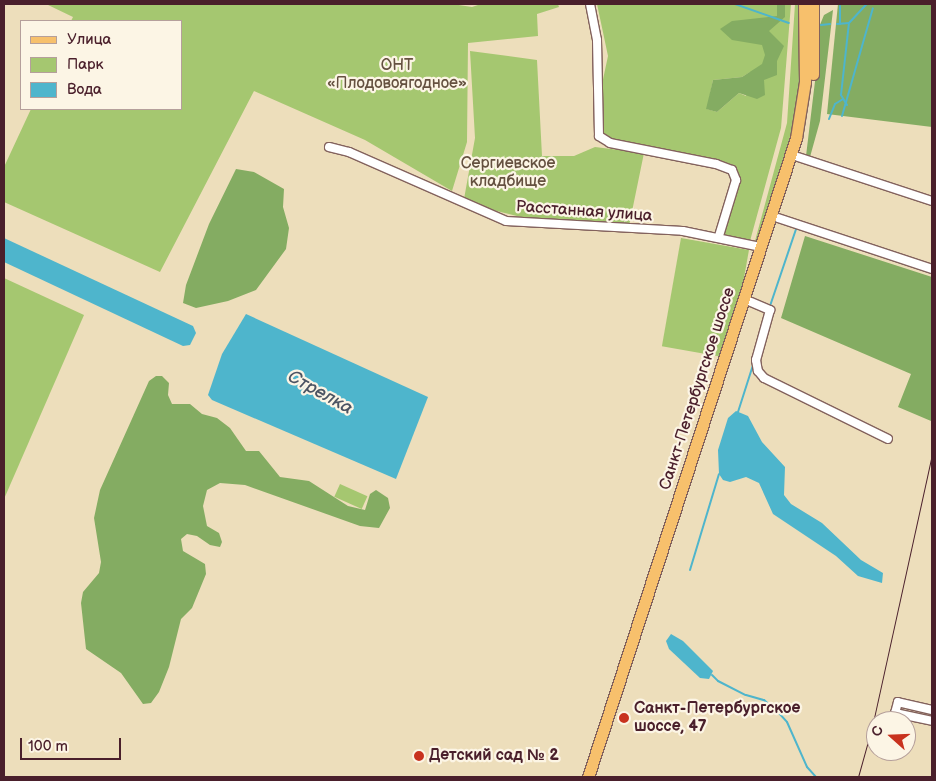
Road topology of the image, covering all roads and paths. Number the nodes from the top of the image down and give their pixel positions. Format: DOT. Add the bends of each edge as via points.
graph roads {
  1 [pos="590,4"];
  2 [pos="804,4"];
  3 [pos="813,4"];
  4 [pos="329,147"];
  5 [pos="798,157"];
  6 [pos="932,200"];
  7 [pos="778,218"];
  8 [pos="719,236"];
  9 [pos="761,247"];
  10 [pos="932,269"];
  11 [pos="751,302"];
  12 [pos="888,439"];
  13 [pos="932,710"];
  14 [pos="932,721"];
  15 [pos="588,777"];
  16 [pos="595,777"];
  1 -- 8 [label="street" via="596,40 599,136 610,143 732,170 736,180"];
  2 -- 9 [label="main road, Санкт-Петербургское шоссе" via="805,82 800,124"];
  3 -- 5 [label="main road, Санкт-Петербургское шоссе" via="813,72 807,124"];
  4 -- 8 [label="street, Расстанная улица" via="349,152 506,221"];
  5 -- 6 [label="street"];
  5 -- 7 [label="main road, Санкт-Петербургское шоссе"];
  7 -- 10 [label="street"];
  7 -- 11 [label="main road, Санкт-Петербургское шоссе"];
  8 -- 9 [label="street, Расстанная улица"];
  9 -- 15 [label="main road, Санкт-Петербургское шоссе"];
  11 -- 12 [label="street" via="770,310 756,360 758,371 764,378"];
  11 -- 16 [label="main road, Санкт-Петербургское шоссе"];
  13 -- 14 [label="street" via="898,702 895,713"];
}
